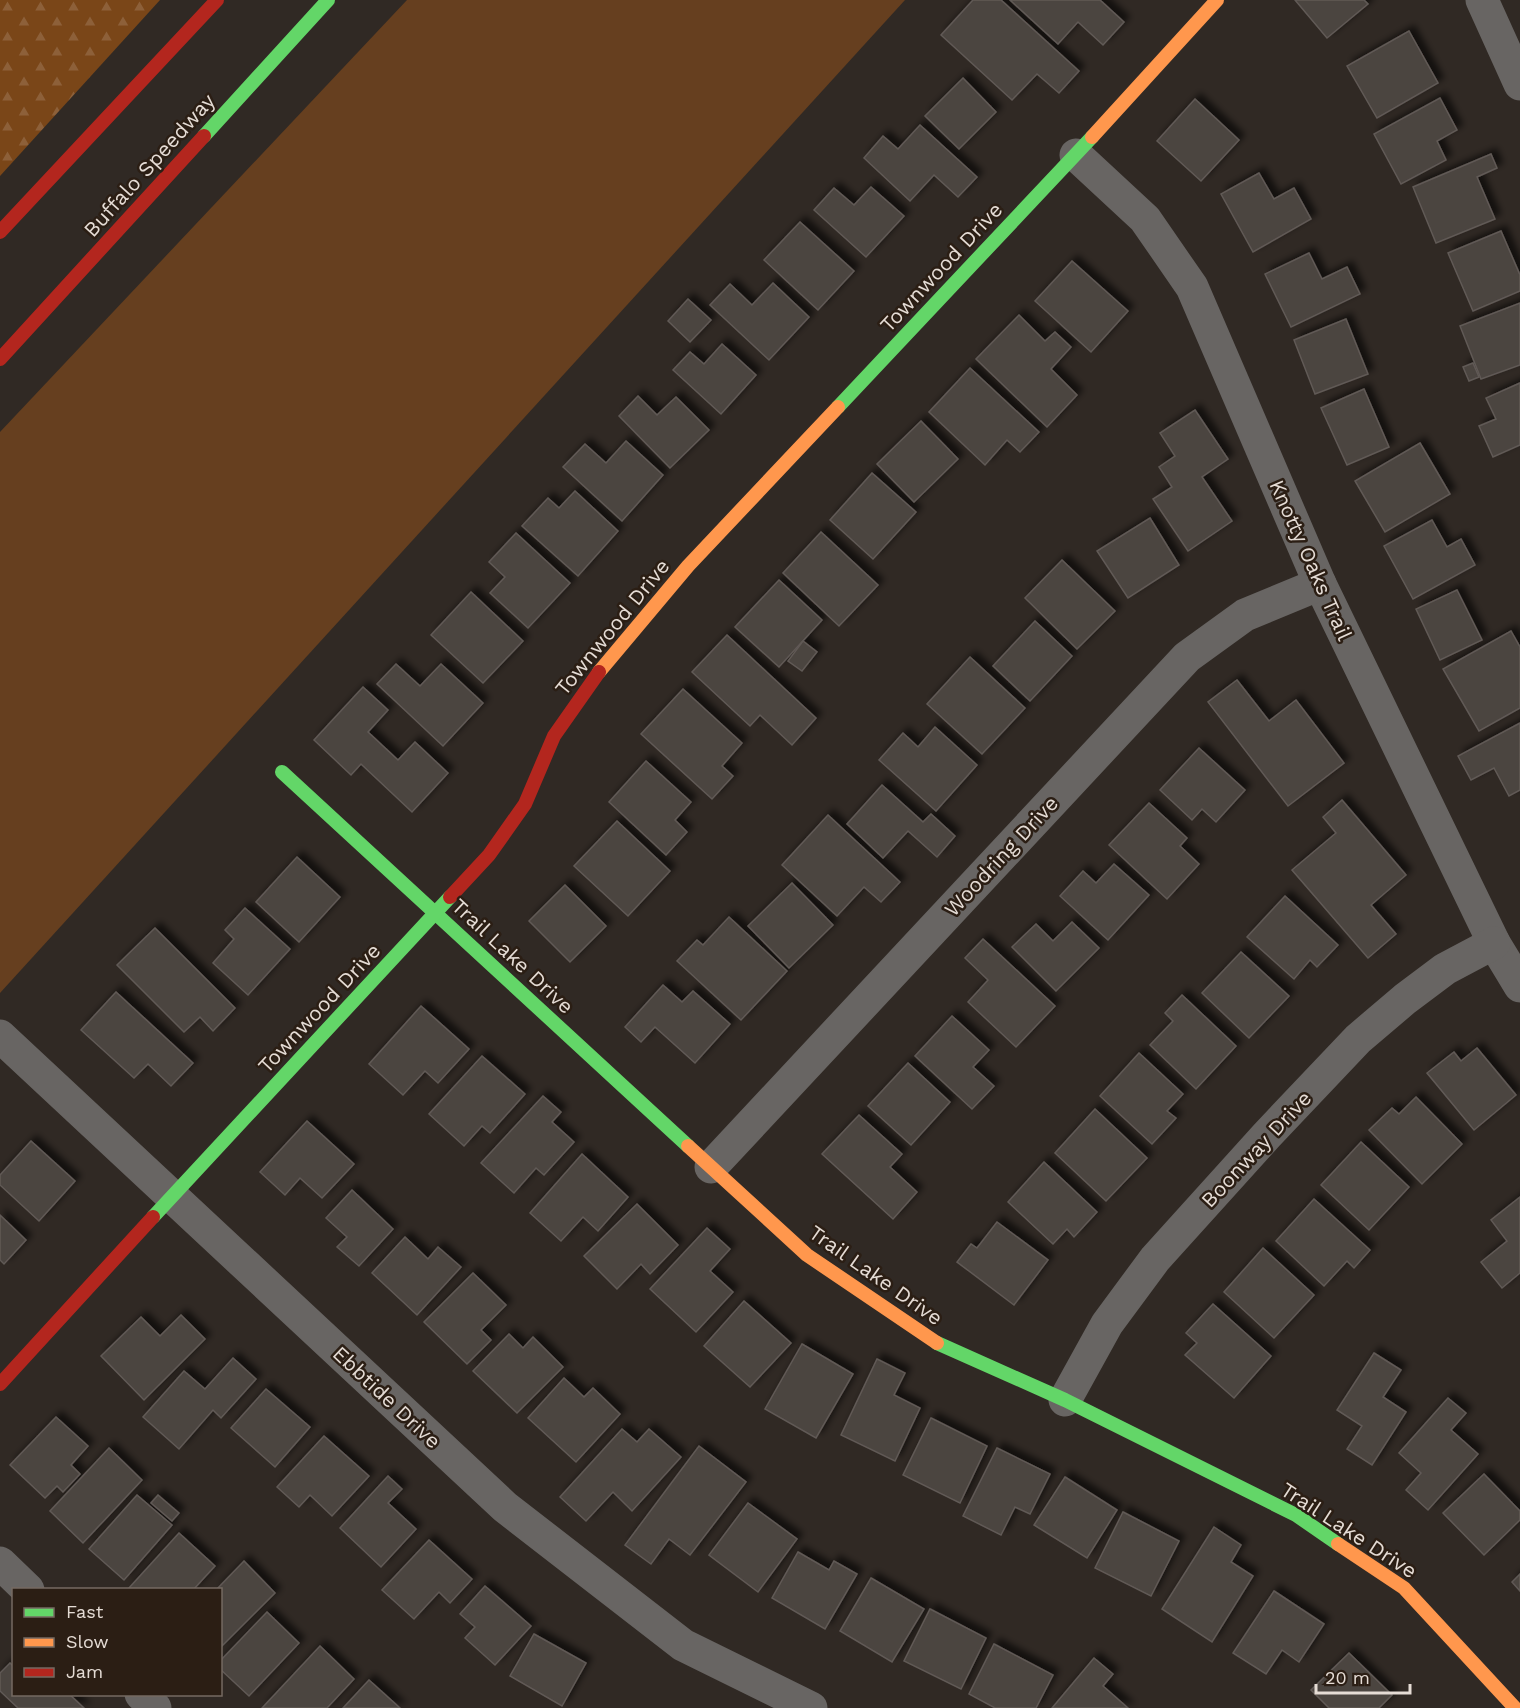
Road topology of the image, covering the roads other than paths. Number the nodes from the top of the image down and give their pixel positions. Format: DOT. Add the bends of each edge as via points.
graph roads {
  1 [pos="217,0"];
  2 [pos="1217,0"];
  3 [pos="1482,0"];
  4 [pos="323,2"];
  5 [pos="1520,84"];
  6 [pos="1076,155"];
  7 [pos="0,232"];
  8 [pos="0,359"];
  9 [pos="1320,584"];
  10 [pos="282,772"];
  11 [pos="436,914"];
  12 [pos="1494,943"];
  13 [pos="1520,986"];
  14 [pos="0,1035"];
  15 [pos="711,1167"];
  16 [pos="171,1197"];
  17 [pos="0,1384"];
  18 [pos="1065,1400"];
  19 [pos="0,1563"];
  20 [pos="26,1588"];
  21 [pos="142,1696"];
  22 [pos="155,1708"];
  23 [pos="811,1708"];
  24 [pos="1515,1708"];
  1 -- 7 [label="street"];
  2 -- 6 [label="street, Townwood Drive"];
  3 -- 5 [label="street"];
  4 -- 8 [label="street, Buffalo Speedway"];
  6 -- 9 [label="street, Knotty Oaks Trail" via="1145,219 1192,286"];
  6 -- 11 [label="street, Townwood Drive" via="688,566 604,664 554,736 525,804 489,855"];
  9 -- 12 [label="street, Knotty Oaks Trail"];
  9 -- 15 [label="street, Woodring Drive" via="1245,615 1187,657"];
  10 -- 11 [label="street, Trail Lake Drive"];
  11 -- 15 [label="street, Trail Lake Drive"];
  11 -- 16 [label="street, Townwood Drive"];
  12 -- 13 [label="street, Knotty Oaks Trail"];
  12 -- 18 [label="street, Boonway Drive" via="1445,969 1358,1039 1155,1259 1107,1324"];
  14 -- 16 [label="street, Ebbtide Drive"];
  15 -- 18 [label="street, Trail Lake Drive" via="807,1254 937,1343"];
  16 -- 17 [label="street, Townwood Drive"];
  16 -- 23 [label="street, Ebbtide Drive" via="505,1507 683,1645"];
  18 -- 24 [label="street, Trail Lake Drive" via="1296,1515 1404,1588"];
  19 -- 20 [label="street"];
  21 -- 22 [label="street"];
}
